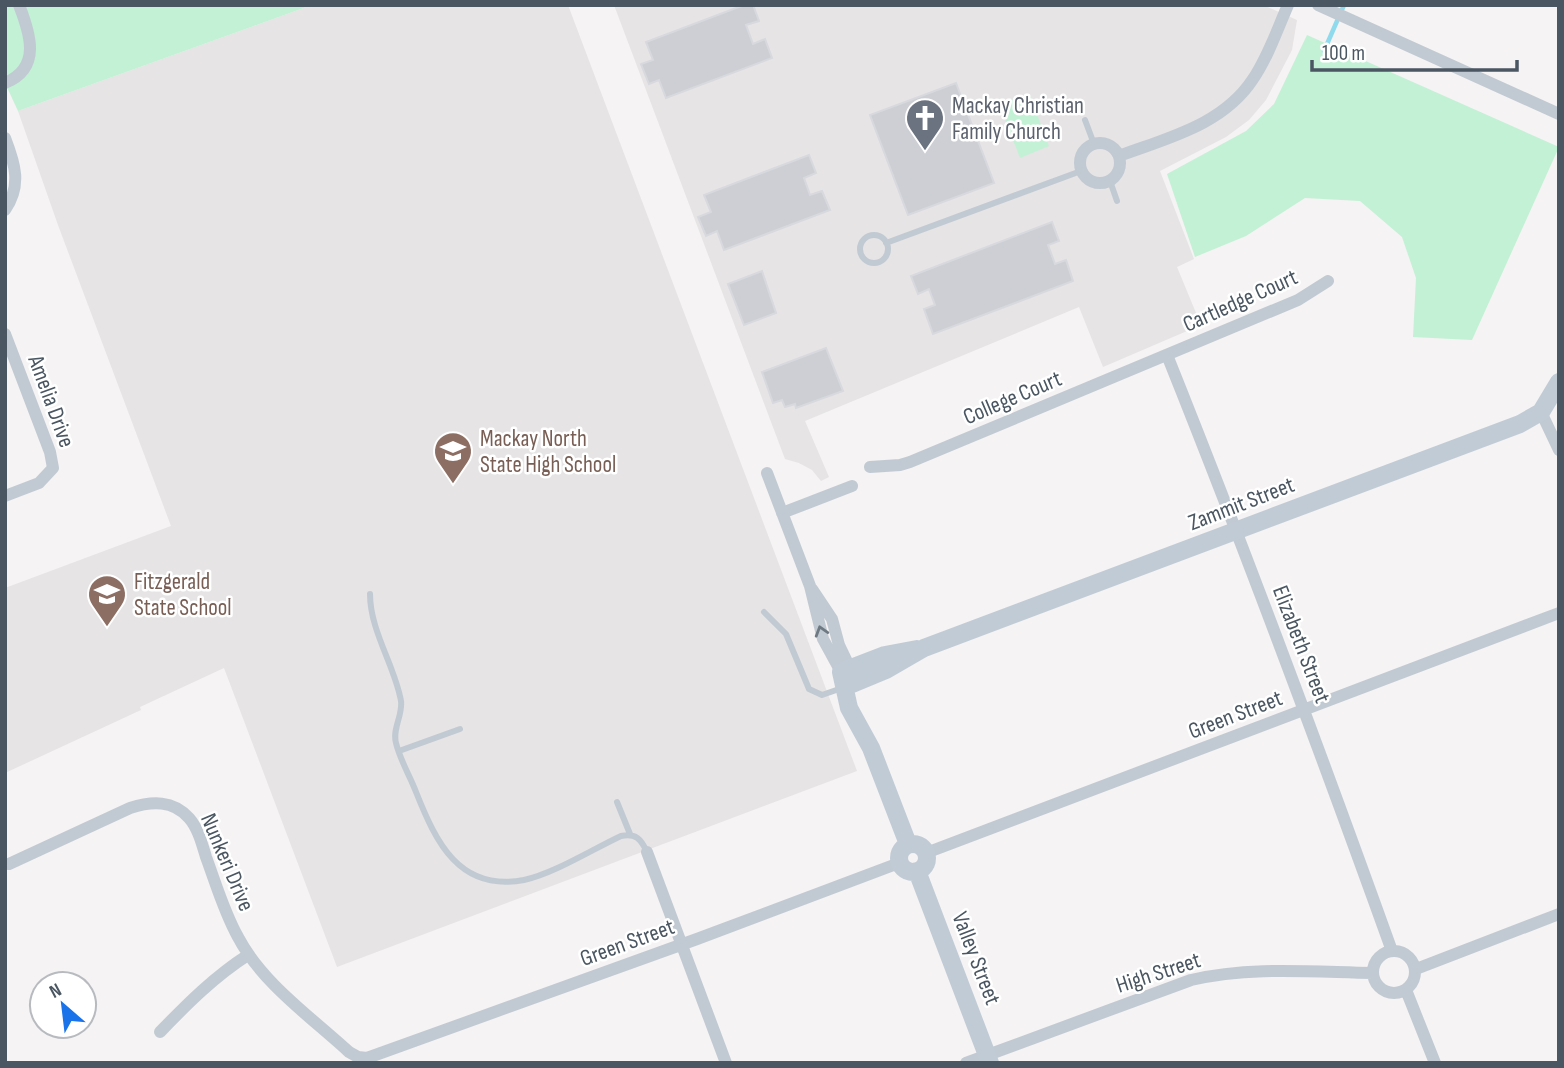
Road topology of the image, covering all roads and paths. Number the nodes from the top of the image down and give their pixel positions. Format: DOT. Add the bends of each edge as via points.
graph roads {
  1 [pos="19,5"];
  2 [pos="1288,5"];
  3 [pos="1324,8"];
  4 [pos="7,82"];
  5 [pos="1559,114"];
  6 [pos="1085,120"];
  7 [pos="5,138"];
  8 [pos="1094,144"];
  9 [pos="1119,156"];
  10 [pos="1081,170"];
  11 [pos="1110,181"];
  12 [pos="1117,201"];
  13 [pos="5,210"];
  14 [pos="886,243"];
  15 [pos="1328,281"];
  16 [pos="5,334"];
  17 [pos="1167,355"];
  18 [pos="1559,382"];
  19 [pos="1541,412"];
  20 [pos="1559,450"];
  21 [pos="870,467"];
  22 [pos="767,473"];
  23 [pos="852,486"];
  24 [pos="5,496"];
  25 [pos="782,513"];
  26 [pos="1237,531"];
  27 [pos="370,594"];
  28 [pos="764,612"];
  29 [pos="1559,613"];
  30 [pos="848,677"];
  31 [pos="1305,710"];
  32 [pos="460,729"];
  33 [pos="399,751"];
  34 [pos="617,802"];
  35 [pos="630,834"];
  36 [pos="908,844"];
  37 [pos="647,852"];
  38 [pos="926,853"];
  39 [pos="899,863"];
  40 [pos="9,864"];
  41 [pos="918,872"];
  42 [pos="1559,914"];
  43 [pos="682,944"];
  44 [pos="1392,951"];
  45 [pos="248,955"];
  46 [pos="1416,969"];
  47 [pos="1373,973"];
  48 [pos="1406,990"];
  49 [pos="160,1032"];
  50 [pos="367,1058"];
  51 [pos="988,1059"];
  52 [pos="1432,1062"];
  53 [pos="726,1063"];
  54 [pos="966,1063"];
  1 -- 4 [label="street" via="31,49 23,71"];
  2 -- 9 [label="street" via="1254,78 1227,108 1194,128"];
  3 -- 5 [label="street"];
  6 -- 8 [label="lane"];
  7 -- 13 [label="street" via="17,173"];
  8 -- 9 [label="street" via="1109,145"];
  8 -- 10 [label="street" via="1081,156"];
  9 -- 11 [label="street" via="1119,170"];
  10 -- 11 [label="street" via="1092,181"];
  10 -- 14 [label="lane"];
  11 -- 12 [label="lane"];
  14 -- 14 [label="lane" via="880,261 868,261 860,252 869,236 881,237"];
  15 -- 17 [label="street, Cartledge Court" via="1298,300"];
  16 -- 24 [label="street, Amelia Drive" via="53,468 39,483"];
  17 -- 21 [label="street, College Court" via="910,462"];
  17 -- 26 [label="street, Elizabeth Street"];
  18 -- 19 [label="street"];
  19 -- 20 [label="street"];
  19 -- 26 [label="street, Zammit Street" via="1520,425"];
  22 -- 25 [label="street"];
  23 -- 25 [label="street"];
  25 -- 30 [label="street" via="810,586 832,619"];
  26 -- 30 [label="street, Zammit Street" via="924,648 892,653"];
  26 -- 31 [label="street, Elizabeth Street"];
  27 -- 33 [label="lane" via="401,702 395,735"];
  28 -- 30 [label="lane" via="786,634 809,689 822,695"];
  29 -- 31 [label="street, Green Street"];
  30 -- 36 [label="street" via="850,711 871,748"];
  31 -- 38 [label="street, Green Street"];
  31 -- 44 [label="street, Elizabeth Street"];
  32 -- 33 [label="lane"];
  33 -- 35 [label="lane" via="436,837 451,858 471,874 524,880"];
  34 -- 35 [label="lane"];
  35 -- 37 [label="lane" via="642,840"];
  36 -- 38 [label="street" via="921,846"];
  36 -- 39 [label="street" via="901,850"];
  37 -- 43 [label="street"];
  38 -- 41 [label="street" via="927,862"];
  39 -- 41 [label="street" via="905,870"];
  39 -- 43 [label="street, Green Street"];
  40 -- 45 [label="street, Nunkeri Drive" via="130,808 153,803 178,807 191,820"];
  41 -- 51 [label="street, Valley Street"];
  42 -- 46 [label="street"];
  43 -- 50 [label="street, Green Street"];
  43 -- 53 [label="street"];
  44 -- 46 [label="street" via="1409,956"];
  44 -- 47 [label="street" via="1377,960"];
  45 -- 49 [label="street"];
  45 -- 50 [label="street, Nunkeri Drive" via="349,1052"];
  46 -- 48 [label="street"];
  47 -- 48 [label="street" via="1376,983 1388,992"];
  47 -- 51 [label="street, High Street" via="1215,974"];
  48 -- 52 [label="street"];
  51 -- 54 [label="street, High Street"];
}
